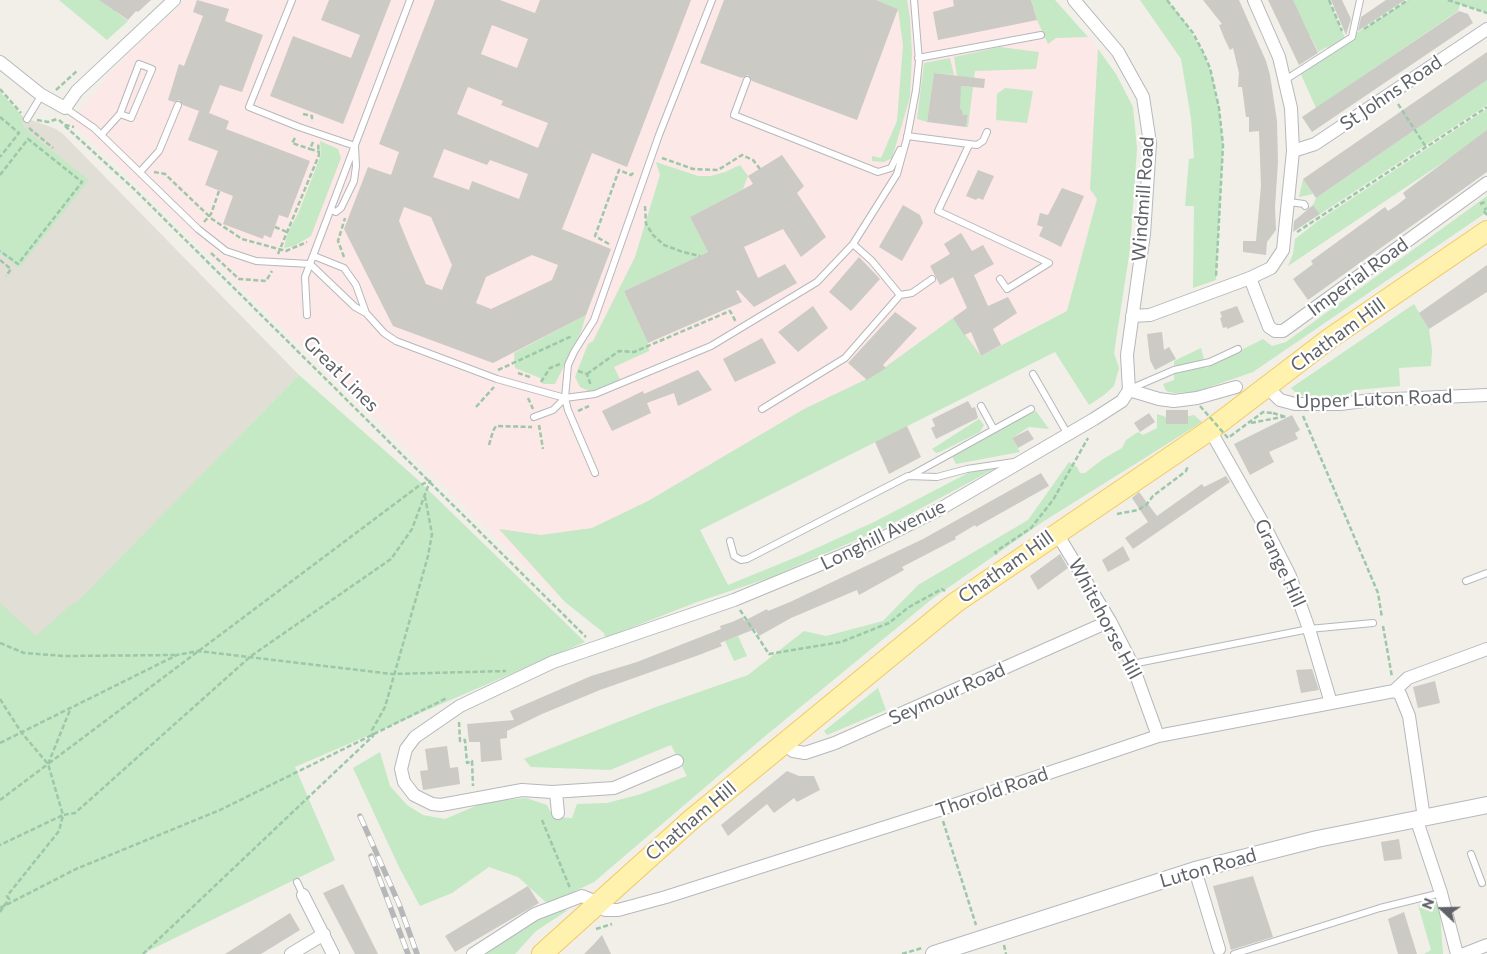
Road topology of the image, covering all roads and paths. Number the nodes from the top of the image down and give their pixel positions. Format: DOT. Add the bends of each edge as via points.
graph roads {
  1 [pos="174,0"];
  2 [pos="292,0"];
  3 [pos="410,0"];
  4 [pos="712,0"];
  5 [pos="914,0"];
  6 [pos="1074,0"];
  7 [pos="1167,0"];
  8 [pos="1254,0"];
  9 [pos="1329,0"];
  10 [pos="1360,0"];
  11 [pos="1408,0"];
  12 [pos="1448,0"];
  13 [pos="1487,13"];
  14 [pos="1487,29"];
  15 [pos="1041,35"];
  16 [pos="1349,39"];
  17 [pos="918,58"];
  18 [pos="0,62"];
  19 [pos="748,80"];
  20 [pos="1285,80"];
  21 [pos="1392,94"];
  22 [pos="41,96"];
  23 [pos="178,106"];
  24 [pos="1487,107"];
  25 [pos="65,108"];
  26 [pos="120,114"];
  27 [pos="303,114"];
  28 [pos="0,117"];
  29 [pos="27,119"];
  30 [pos="320,125"];
  31 [pos="65,126"];
  32 [pos="987,132"];
  33 [pos="101,136"];
  34 [pos="907,137"];
  35 [pos="294,138"];
  36 [pos="969,145"];
  37 [pos="355,146"];
  38 [pos="1426,147"];
  39 [pos="52,148"];
  40 [pos="310,149"];
  41 [pos="1293,151"];
  42 [pos="320,152"];
  43 [pos="652,154"];
  44 [pos="0,157"];
  45 [pos="662,158"];
  46 [pos="659,164"];
  47 [pos="146,165"];
  48 [pos="760,169"];
  49 [pos="619,170"];
  50 [pos="140,172"];
  51 [pos="0,175"];
  52 [pos="1487,183"];
  53 [pos="219,191"];
  54 [pos="1482,197"];
  55 [pos="646,198"];
  56 [pos="1478,201"];
  57 [pos="1288,202"];
  58 [pos="1306,206"];
  59 [pos="1487,208"];
  60 [pos="331,210"];
  61 [pos="209,216"];
  62 [pos="345,217"];
  63 [pos="1486,222"];
  64 [pos="275,227"];
  65 [pos="198,229"];
  66 [pos="287,232"];
  67 [pos="311,239"];
  68 [pos="1286,240"];
  69 [pos="854,244"];
  70 [pos="280,250"];
  71 [pos="0,251"];
  72 [pos="607,251"];
  73 [pos="314,256"];
  74 [pos="700,256"];
  75 [pos="0,260"];
  76 [pos="350,261"];
  77 [pos="310,264"];
  78 [pos="6,276"];
  79 [pos="1250,278"];
  80 [pos="932,279"];
  81 [pos="1000,279"];
  82 [pos="1215,292"];
  83 [pos="900,295"];
  84 [pos="730,311"];
  85 [pos="366,313"];
  86 [pos="307,315"];
  87 [pos="1132,316"];
  88 [pos="572,336"];
  89 [pos="1238,349"];
  90 [pos="496,371"];
  91 [pos="587,374"];
  92 [pos="1033,374"];
  93 [pos="494,387"];
  94 [pos="1236,387"];
  95 [pos="1268,388"];
  96 [pos="502,389"];
  97 [pos="1129,390"];
  98 [pos="523,394"];
  99 [pos="1487,395"];
  100 [pos="565,398"];
  101 [pos="981,406"];
  102 [pos="1200,406"];
  103 [pos="762,409"];
  104 [pos="1031,409"];
  105 [pos="1297,412"];
  106 [pos="1284,416"];
  107 [pos="535,417"];
  108 [pos="1252,423"];
  109 [pos="1242,424"];
  110 [pos="993,428"];
  111 [pos="1067,433"];
  112 [pos="1091,433"];
  113 [pos="1213,436"];
  114 [pos="543,450"];
  115 [pos="1020,461"];
  116 [pos="1190,463"];
  117 [pos="595,473"];
  118 [pos="908,476"];
  119 [pos="430,481"];
  120 [pos="425,496"];
  121 [pos="1112,515"];
  122 [pos="1056,532"];
  123 [pos="730,541"];
  124 [pos="996,552"];
  125 [pos="1487,573"];
  126 [pos="1466,581"];
  127 [pos="942,589"];
  128 [pos="734,600"];
  129 [pos="1110,621"];
  130 [pos="1373,623"];
  131 [pos="1309,629"];
  132 [pos="0,642"];
  133 [pos="596,646"];
  134 [pos="1487,649"];
  135 [pos="198,651"];
  136 [pos="177,655"];
  137 [pos="251,656"];
  138 [pos="1132,664"];
  139 [pos="499,670"];
  140 [pos="394,673"];
  141 [pos="1394,691"];
  142 [pos="449,697"];
  143 [pos="0,699"];
  144 [pos="1331,703"];
  145 [pos="71,708"];
  146 [pos="459,718"];
  147 [pos="22,732"];
  148 [pos="373,736"];
  149 [pos="1158,736"];
  150 [pos="784,742"];
  151 [pos="0,743"];
  152 [pos="676,761"];
  153 [pos="48,764"];
  154 [pos="556,792"];
  155 [pos="0,800"];
  156 [pos="474,800"];
  157 [pos="1487,805"];
  158 [pos="939,810"];
  159 [pos="558,814"];
  160 [pos="63,815"];
  161 [pos="1421,819"];
  162 [pos="542,820"];
  163 [pos="0,845"];
  164 [pos="1471,854"];
  165 [pos="1195,870"];
  166 [pos="297,882"];
  167 [pos="1482,883"];
  168 [pos="1441,892"];
  169 [pos="304,895"];
  170 [pos="593,901"];
  171 [pos="4,906"];
  172 [pos="0,908"];
  173 [pos="0,912"];
  174 [pos="619,916"];
  175 [pos="611,924"];
  176 [pos="977,927"];
  177 [pos="591,931"];
  178 [pos="324,934"];
  179 [pos="1010,943"];
  180 [pos="1487,945"];
  181 [pos="999,946"];
  182 [pos="1219,948"];
  183 [pos="550,950"];
  184 [pos="930,950"];
  185 [pos="143,954"];
  186 [pos="291,954"];
  187 [pos="334,954"];
  188 [pos="473,954"];
  189 [pos="902,954"];
  190 [pos="1234,954"];
  191 [pos="1457,954"];
  192 [pos="1464,954"];
  1 -- 25 [label="street" via="77,91"];
  2 -- 37 [label="lane" via="249,107"];
  3 -- 37 [label="lane"];
  4 -- 43 [label="lane"];
  5 -- 17 [label="lane"];
  6 -- 87 [label="street, Windmill Road" via="1118,52 1143,97 1150,143 1144,234"];
  7 -- 82 [label="path" via="1193,33 1203,52 1219,108 1223,144"];
  8 -- 20 [label="street" via="1272,39"];
  9 -- 16 [label="path"];
  10 -- 16 [label="lane"];
  11 -- 16 [label="path"];
  12 -- 13 [label="path"];
  14 -- 21 [label="street, St Johns Road"];
  15 -- 17 [label="lane"];
  16 -- 20 [label="lane"];
  17 -- 34 [label="lane"];
  18 -- 22 [label="street"];
  19 -- 34 [label="lane" via="734,115 878,172 891,168"];
  20 -- 41 [label="street" via="1291,108"];
  21 -- 38 [label="path"];
  21 -- 41 [label="street, St Johns Road" via="1316,144"];
  22 -- 25 [label="street"];
  22 -- 29 [label="lane"];
  23 -- 47 [label="lane" via="160,150"];
  24 -- 38 [label="path"];
  25 -- 33 [label="lane"];
  26 -- 26 [label="lane" via="131,118 152,69 139,64"];
  26 -- 33 [label="lane"];
  27 -- 30 [label="path" via="311,115 312,122"];
  28 -- 44 [label="path" via="19,133"];
  29 -- 39 [label="path" via="33,133"];
  31 -- 119 [label="path, Great Lines" via="134,189"];
  32 -- 36 [label="lane" via="977,146"];
  33 -- 50 [label="lane"];
  34 -- 36 [label="lane"];
  34 -- 69 [label="lane" via="897,174"];
  35 -- 40 [label="path" via="292,143"];
  36 -- 81 [label="lane" via="938,211 1049,263 1008,288"];
  37 -- 60 [label="lane"];
  37 -- 60 [label="lane" via="354,181 341,208 336,212"];
  38 -- 68 [label="path"];
  40 -- 42 [label="path"];
  40 -- 42 [label="path" via="319,139"];
  41 -- 57 [label="street"];
  42 -- 66 [label="path"];
  43 -- 45 [label="path"];
  43 -- 100 [label="lane" via="594,320 568,365"];
  45 -- 46 [label="path"];
  45 -- 48 [label="path" via="693,169 718,170 742,155 753,160"];
  47 -- 50 [label="lane"];
  47 -- 61 [label="path" via="165,174"];
  49 -- 72 [label="path" via="595,236 610,242"];
  50 -- 65 [label="lane"];
  51 -- 71 [label="path" via="28,139 82,182 18,264"];
  52 -- 79 [label="street, Imperial Road" via="1283,331 1275,331 1269,326"];
  53 -- 61 [label="path"];
  54 -- 56 [label="path"];
  55 -- 74 [label="path" via="646,224 653,235 664,245"];
  57 -- 58 [label="lane"];
  57 -- 68 [label="street"];
  59 -- 63 [label="path" via="1483,210"];
  60 -- 73 [label="lane"];
  61 -- 65 [label="path"];
  61 -- 70 [label="path" via="242,239"];
  62 -- 76 [label="path" via="338,241 343,256"];
  63 -- 95 [label="main road, Chatham Hill"];
  64 -- 66 [label="path"];
  65 -- 77 [label="lane" via="222,249 244,258"];
  66 -- 70 [label="path"];
  67 -- 70 [label="path" via="289,251"];
  68 -- 79 [label="street" via="1271,268"];
  69 -- 83 [label="lane"];
  69 -- 100 [label="lane" via="817,282 712,346 595,394"];
  73 -- 77 [label="lane"];
  73 -- 85 [label="lane" via="344,268 356,285"];
  75 -- 78 [label="path" via="11,269"];
  77 -- 85 [label="lane" via="355,307"];
  77 -- 86 [label="lane" via="304,282"];
  79 -- 82 [label="street"];
  80 -- 83 [label="lane" via="912,293"];
  82 -- 87 [label="street" via="1150,315"];
  83 -- 103 [label="lane" via="845,358"];
  84 -- 91 [label="path" via="634,352 619,351"];
  85 -- 100 [label="lane" via="384,333 399,342 497,379"];
  87 -- 97 [label="street, Windmill Road" via="1127,362"];
  88 -- 90 [label="path"];
  89 -- 97 [label="lane" via="1210,362 1174,370"];
  92 -- 111 [label="lane"];
  93 -- 96 [label="path"];
  94 -- 97 [label="street" via="1180,400 1159,399"];
  95 -- 105 [label="street, Upper Luton Road"];
  95 -- 113 [label="main road, Chatham Hill"];
  97 -- 111 [label="street, Longhill Avenue" via="1120,403"];
  98 -- 107 [label="path" via="528,397"];
  99 -- 105 [label="street, Upper Luton Road"];
  100 -- 107 [label="lane" via="553,410"];
  100 -- 117 [label="lane"];
  101 -- 110 [label="lane"];
  102 -- 106 [label="path, bridge" via="1228,438 1263,412"];
  104 -- 110 [label="lane"];
  105 -- 106 [label="path"];
  105 -- 141 [label="path" via="1378,593"];
  106 -- 108 [label="path"];
  107 -- 114 [label="path" via="541,429"];
  109 -- 113 [label="path"];
  110 -- 118 [label="lane"];
  111 -- 115 [label="street, Longhill Avenue"];
  112 -- 124 [label="path" via="1053,500 1031,528"];
  113 -- 122 [label="main road, Chatham Hill"];
  113 -- 131 [label="street, Grange Hill" via="1290,576"];
  115 -- 118 [label="lane" via="937,477"];
  115 -- 128 [label="street, Longhill Avenue" via="940,509 872,543"];
  116 -- 121 [label="path" via="1186,471 1138,510"];
  118 -- 123 [label="lane" via="746,559 734,556"];
  119 -- 120 [label="path"];
  119 -- 133 [label="path, Great Lines"];
  119 -- 135 [label="path" via="420,485"];
  120 -- 137 [label="path" via="412,529 391,559"];
  120 -- 140 [label="path" via="431,543"];
  122 -- 129 [label="street, Whitehorse Hill"];
  122 -- 150 [label="main road, Chatham Hill" via="955,603"];
  125 -- 126 [label="lane"];
  127 -- 128 [label="path" via="909,607 889,623 841,642 769,654"];
  128 -- 133 [label="street, Longhill Avenue"];
  129 -- 138 [label="street, Whitehorse Hill"];
  129 -- 150 [label="street, Seymour Road" via="828,746 800,753"];
  130 -- 131 [label="lane"];
  131 -- 138 [label="lane"];
  131 -- 144 [label="street, Grange Hill"];
  132 -- 136 [label="path" via="24,653 64,656"];
  133 -- 156 [label="street, Longhill Avenue" via="507,679 430,725 409,744 401,769 404,782 419,799 438,805"];
  134 -- 141 [label="street" via="1408,678"];
  135 -- 136 [label="path"];
  135 -- 137 [label="path"];
  135 -- 153 [label="path"];
  136 -- 145 [label="path"];
  137 -- 140 [label="path"];
  137 -- 160 [label="path" via="75,813"];
  138 -- 149 [label="street, Whitehorse Hill"];
  139 -- 140 [label="path"];
  140 -- 148 [label="path" via="385,707 372,730"];
  141 -- 144 [label="street, Thorold Road"];
  141 -- 161 [label="street" via="1400,694 1409,716"];
  142 -- 148 [label="path"];
  143 -- 147 [label="path"];
  144 -- 149 [label="street, Thorold Road"];
  145 -- 147 [label="path"];
  145 -- 153 [label="path"];
  146 -- 156 [label="path" via="460,741 465,740 466,763 472,761"];
  147 -- 151 [label="path"];
  147 -- 153 [label="path"];
  148 -- 171 [label="path" via="220,810 76,869"];
  148 -- 185 [label="path"];
  149 -- 158 [label="street, Thorold Road"];
  150 -- 170 [label="main road, Chatham Hill"];
  152 -- 154 [label="street, Longhill Avenue" via="617,787"];
  153 -- 155 [label="path"];
  153 -- 160 [label="path"];
  154 -- 156 [label="street, Longhill Avenue" via="522,790"];
  154 -- 159 [label="street"];
  157 -- 161 [label="street, Luton Road"];
  158 -- 174 [label="street, Thorold Road" via="666,897"];
  158 -- 176 [label="path"];
  160 -- 163 [label="path"];
  160 -- 171 [label="path" via="59,831 7,896 9,899"];
  161 -- 165 [label="street, Luton Road" via="1317,839"];
  161 -- 168 [label="street"];
  162 -- 170 [label="path" via="570,888"];
  164 -- 167 [label="lane"];
  165 -- 182 [label="street"];
  165 -- 184 [label="street, Luton Road"];
  166 -- 169 [label="lane"];
  168 -- 190 [label="lane"];
  168 -- 191 [label="street"];
  169 -- 178 [label="street"];
  170 -- 174 [label="street"];
  170 -- 183 [label="main road, Chatham Hill"];
  170 -- 188 [label="street" via="535,914"];
  171 -- 172 [label="path"];
  171 -- 173 [label="path"];
  174 -- 175 [label="path"];
  174 -- 175 [label="path"];
  175 -- 177 [label="path"];
  178 -- 186 [label="street"];
  178 -- 187 [label="street"];
  179 -- 181 [label="path"];
  180 -- 192 [label="street"];
  184 -- 189 [label="path"];
}
